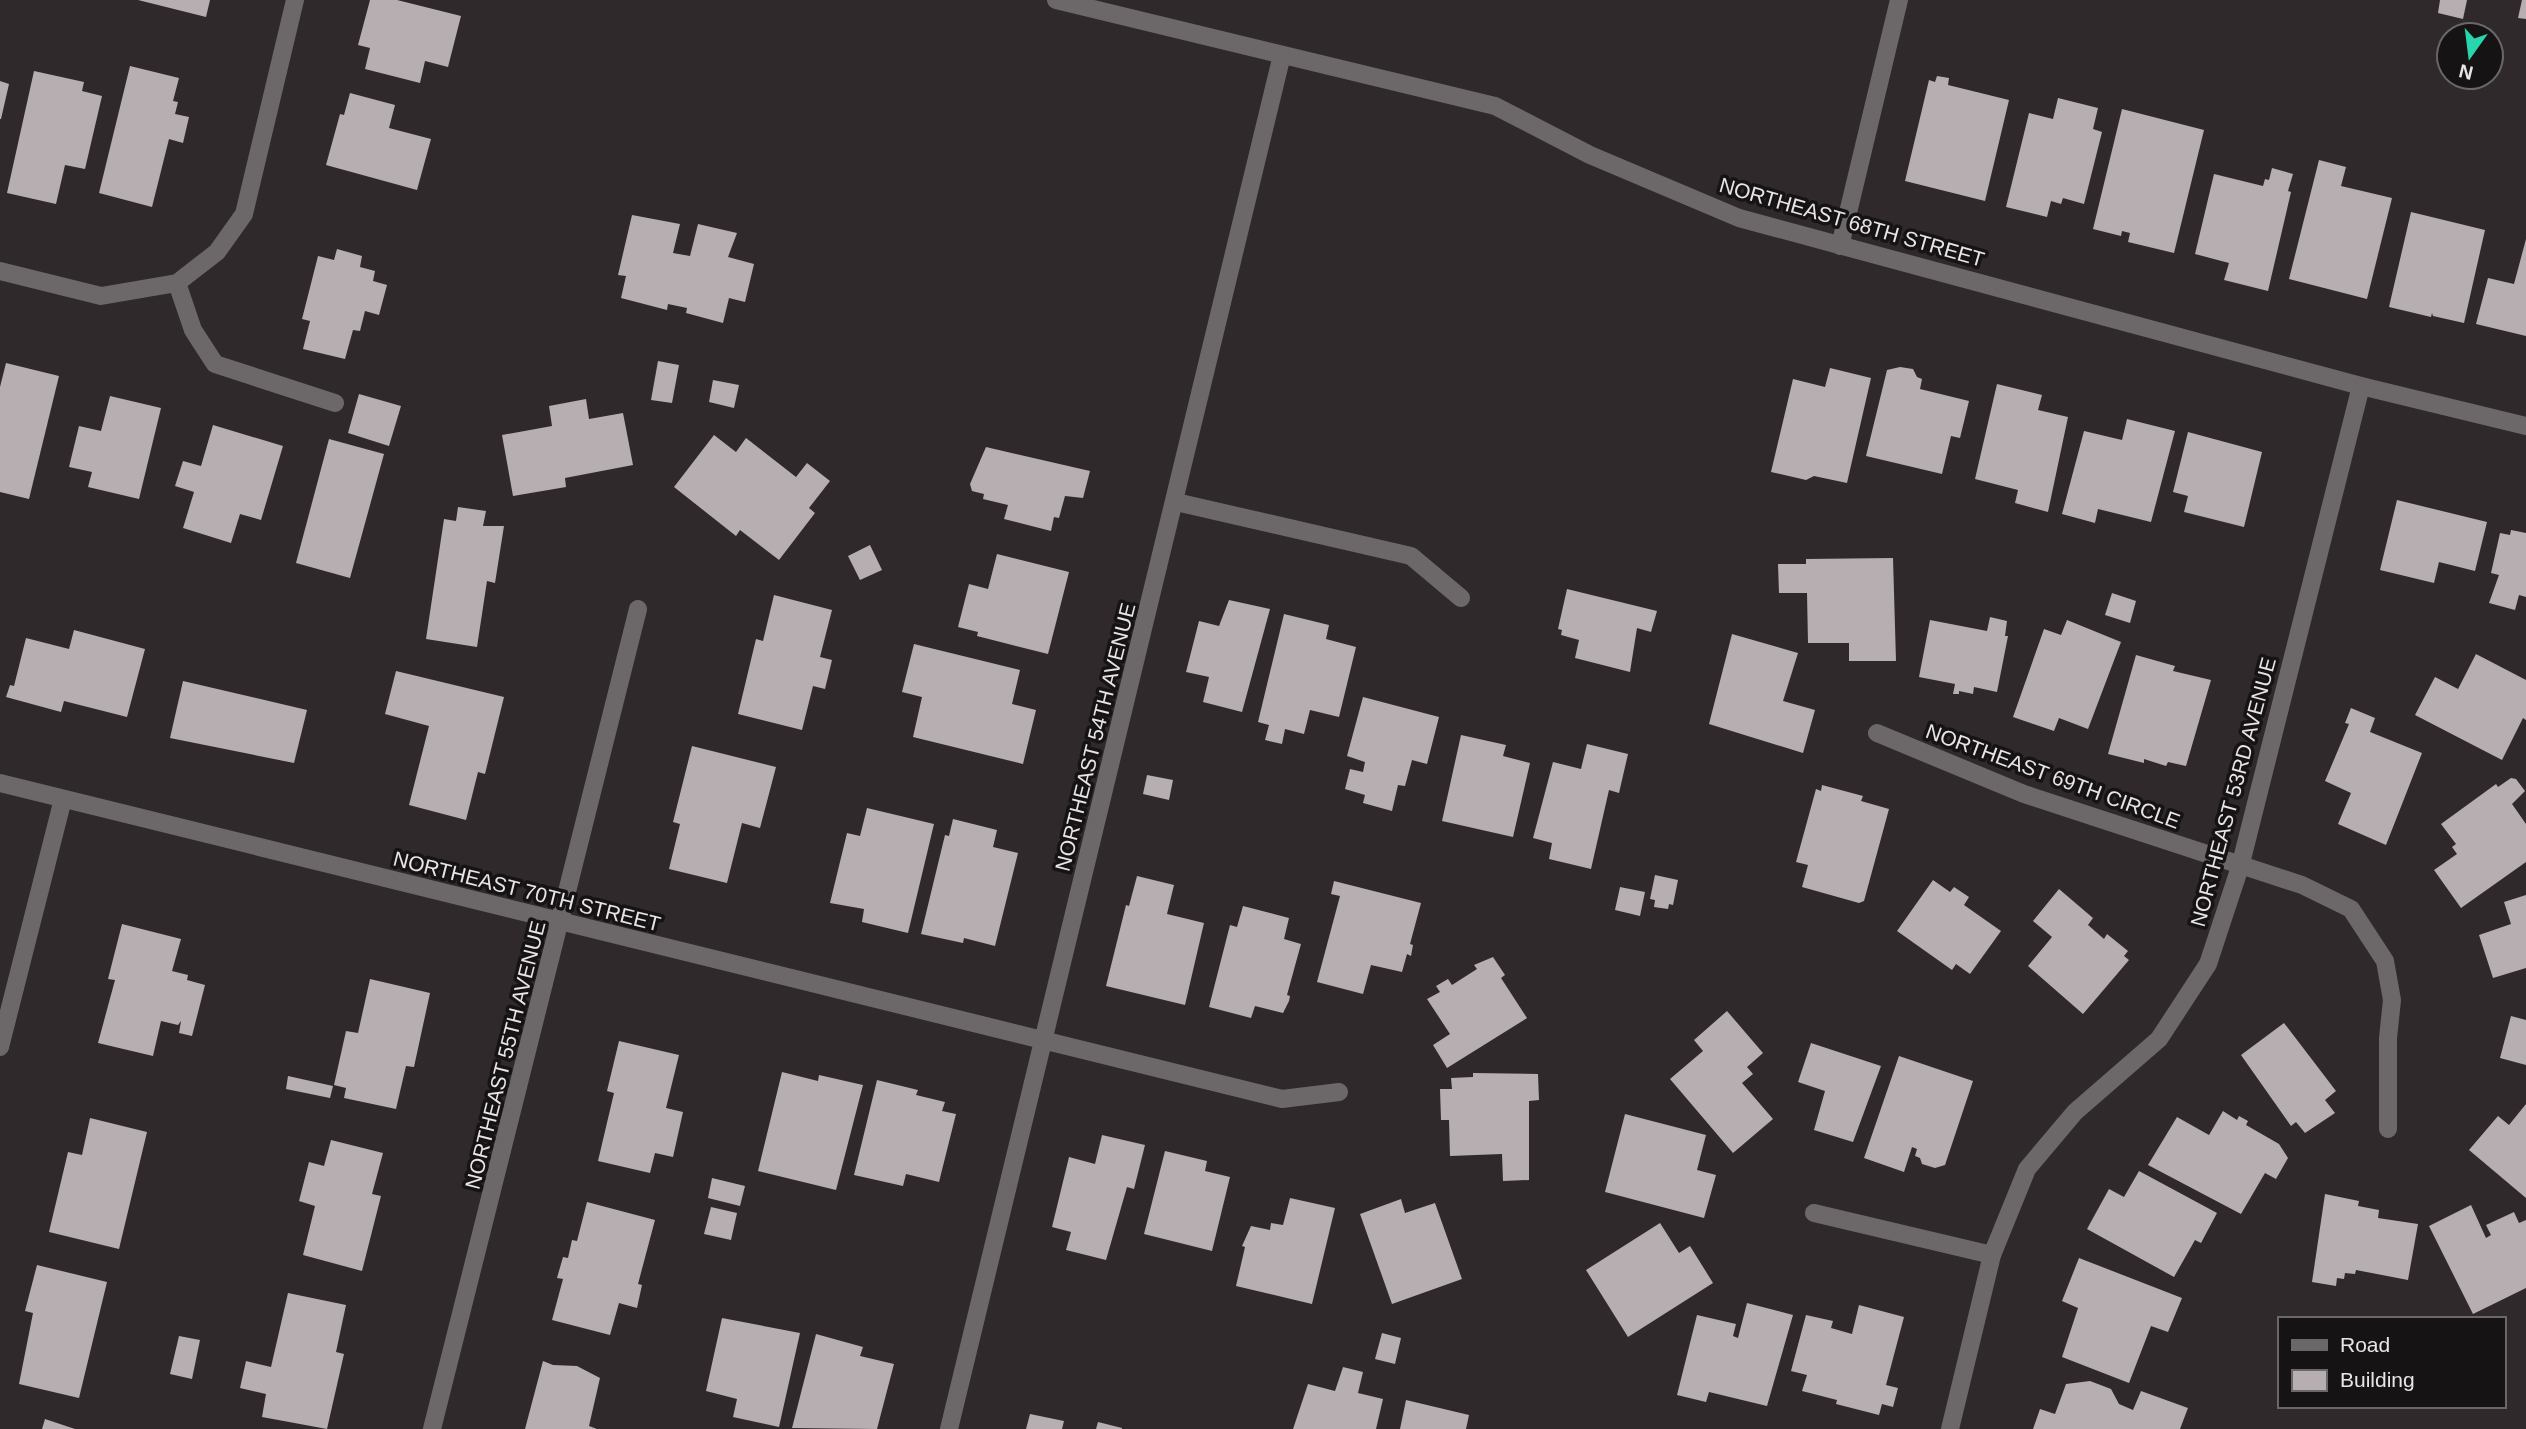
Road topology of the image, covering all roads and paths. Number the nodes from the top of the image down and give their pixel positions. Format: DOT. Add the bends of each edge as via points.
graph roads {
  1 [pos="295,0"];
  2 [pos="1056,0"];
  3 [pos="1899,0"];
  4 [pos="1282,55"];
  5 [pos="1840,246"];
  6 [pos="0,271"];
  7 [pos="177,283"];
  8 [pos="2361,386"];
  9 [pos="335,403"];
  10 [pos="2526,426"];
  11 [pos="1176,502"];
  12 [pos="1461,598"];
  13 [pos="638,609"];
  14 [pos="1877,733"];
  15 [pos="0,783"];
  16 [pos="63,799"];
  17 [pos="2240,867"];
  18 [pos="561,924"];
  19 [pos="1044,1040"];
  20 [pos="0,1047"];
  21 [pos="1339,1093"];
  22 [pos="2388,1129"];
  23 [pos="1814,1213"];
  24 [pos="1992,1255"];
  25 [pos="432,1429"];
  26 [pos="949,1429"];
  27 [pos="1950,1429"];
  1 -- 7 [label="street" via="244,214 217,252"];
  2 -- 4 [label="street, NORTHEAST 68TH STREET"];
  3 -- 5 [label="street"];
  4 -- 5 [label="street, NORTHEAST 68TH STREET" via="1495,106 1590,155 1739,218"];
  4 -- 11 [label="street, NORTHEAST 54TH AVENUE"];
  5 -- 8 [label="street, NORTHEAST 68TH STREET"];
  6 -- 7 [label="street" via="101,296"];
  7 -- 9 [label="street" via="193,330 215,364"];
  8 -- 10 [label="street, NORTHEAST 68TH STREET"];
  8 -- 17 [label="street, NORTHEAST 53RD AVENUE"];
  11 -- 12 [label="street" via="1411,556"];
  11 -- 19 [label="street, NORTHEAST 54TH AVENUE"];
  13 -- 18 [label="street, NORTHEAST 55TH AVENUE"];
  14 -- 17 [label="street, NORTHEAST 69TH CIRCLE" via="2024,794"];
  15 -- 16 [label="street, NORTHEAST 70TH STREET"];
  16 -- 18 [label="street, NORTHEAST 70TH STREET"];
  16 -- 20 [label="street"];
  17 -- 22 [label="street, NORTHEAST 69TH CIRCLE" via="2302,886 2351,909 2385,961 2392,1000"];
  17 -- 24 [label="street, NORTHEAST 53RD AVENUE" via="2208,964 2159,1039 2075,1112 2026,1170"];
  18 -- 19 [label="street, NORTHEAST 70TH STREET"];
  18 -- 25 [label="street, NORTHEAST 55TH AVENUE"];
  19 -- 21 [label="street, NORTHEAST 70TH STREET" via="1282,1099"];
  19 -- 26 [label="street, NORTHEAST 54TH AVENUE"];
  23 -- 24 [label="street"];
  24 -- 27 [label="street, NORTHEAST 53RD AVENUE"];
}
